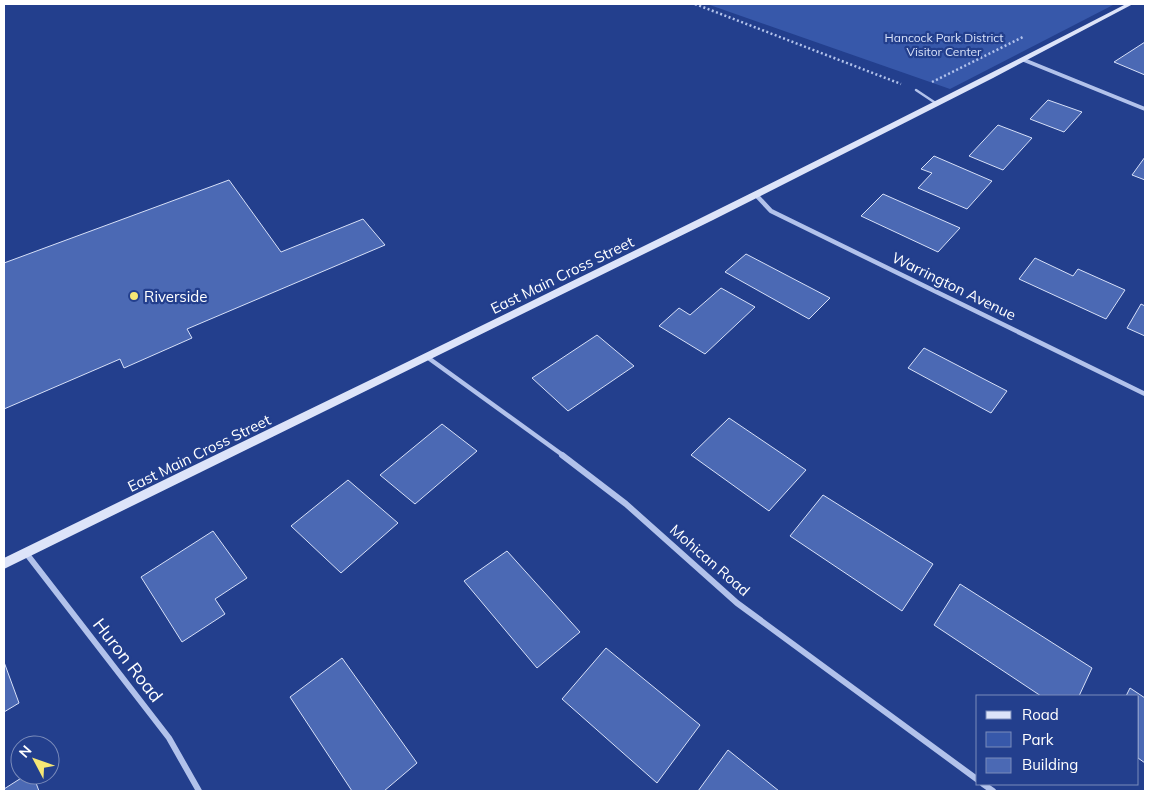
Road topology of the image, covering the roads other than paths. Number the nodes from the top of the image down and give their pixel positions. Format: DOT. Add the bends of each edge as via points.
graph roads {
  1 [pos="1130,4"];
  2 [pos="1024,60"];
  3 [pos="916,90"];
  4 [pos="938,104"];
  5 [pos="1145,109"];
  6 [pos="756,195"];
  7 [pos="428,357"];
  8 [pos="1145,394"];
  9 [pos="26,553"];
  10 [pos="4,564"];
  11 [pos="976,779"];
  12 [pos="199,791"];
  1 -- 2 [label="main road, East Main Cross Street"];
  2 -- 4 [label="main road, East Main Cross Street"];
  2 -- 5 [label="street"];
  3 -- 4 [label="lane"];
  4 -- 6 [label="main road, East Main Cross Street"];
  6 -- 7 [label="main road, East Main Cross Street"];
  6 -- 8 [label="street, Warrington Avenue" via="775,213"];
  7 -- 9 [label="main road, East Main Cross Street"];
  7 -- 11 [label="street, Mohican Road" via="626,504 737,603"];
  9 -- 10 [label="main road, East Main Cross Street"];
  9 -- 12 [label="street, Huron Road" via="169,738"];
}
